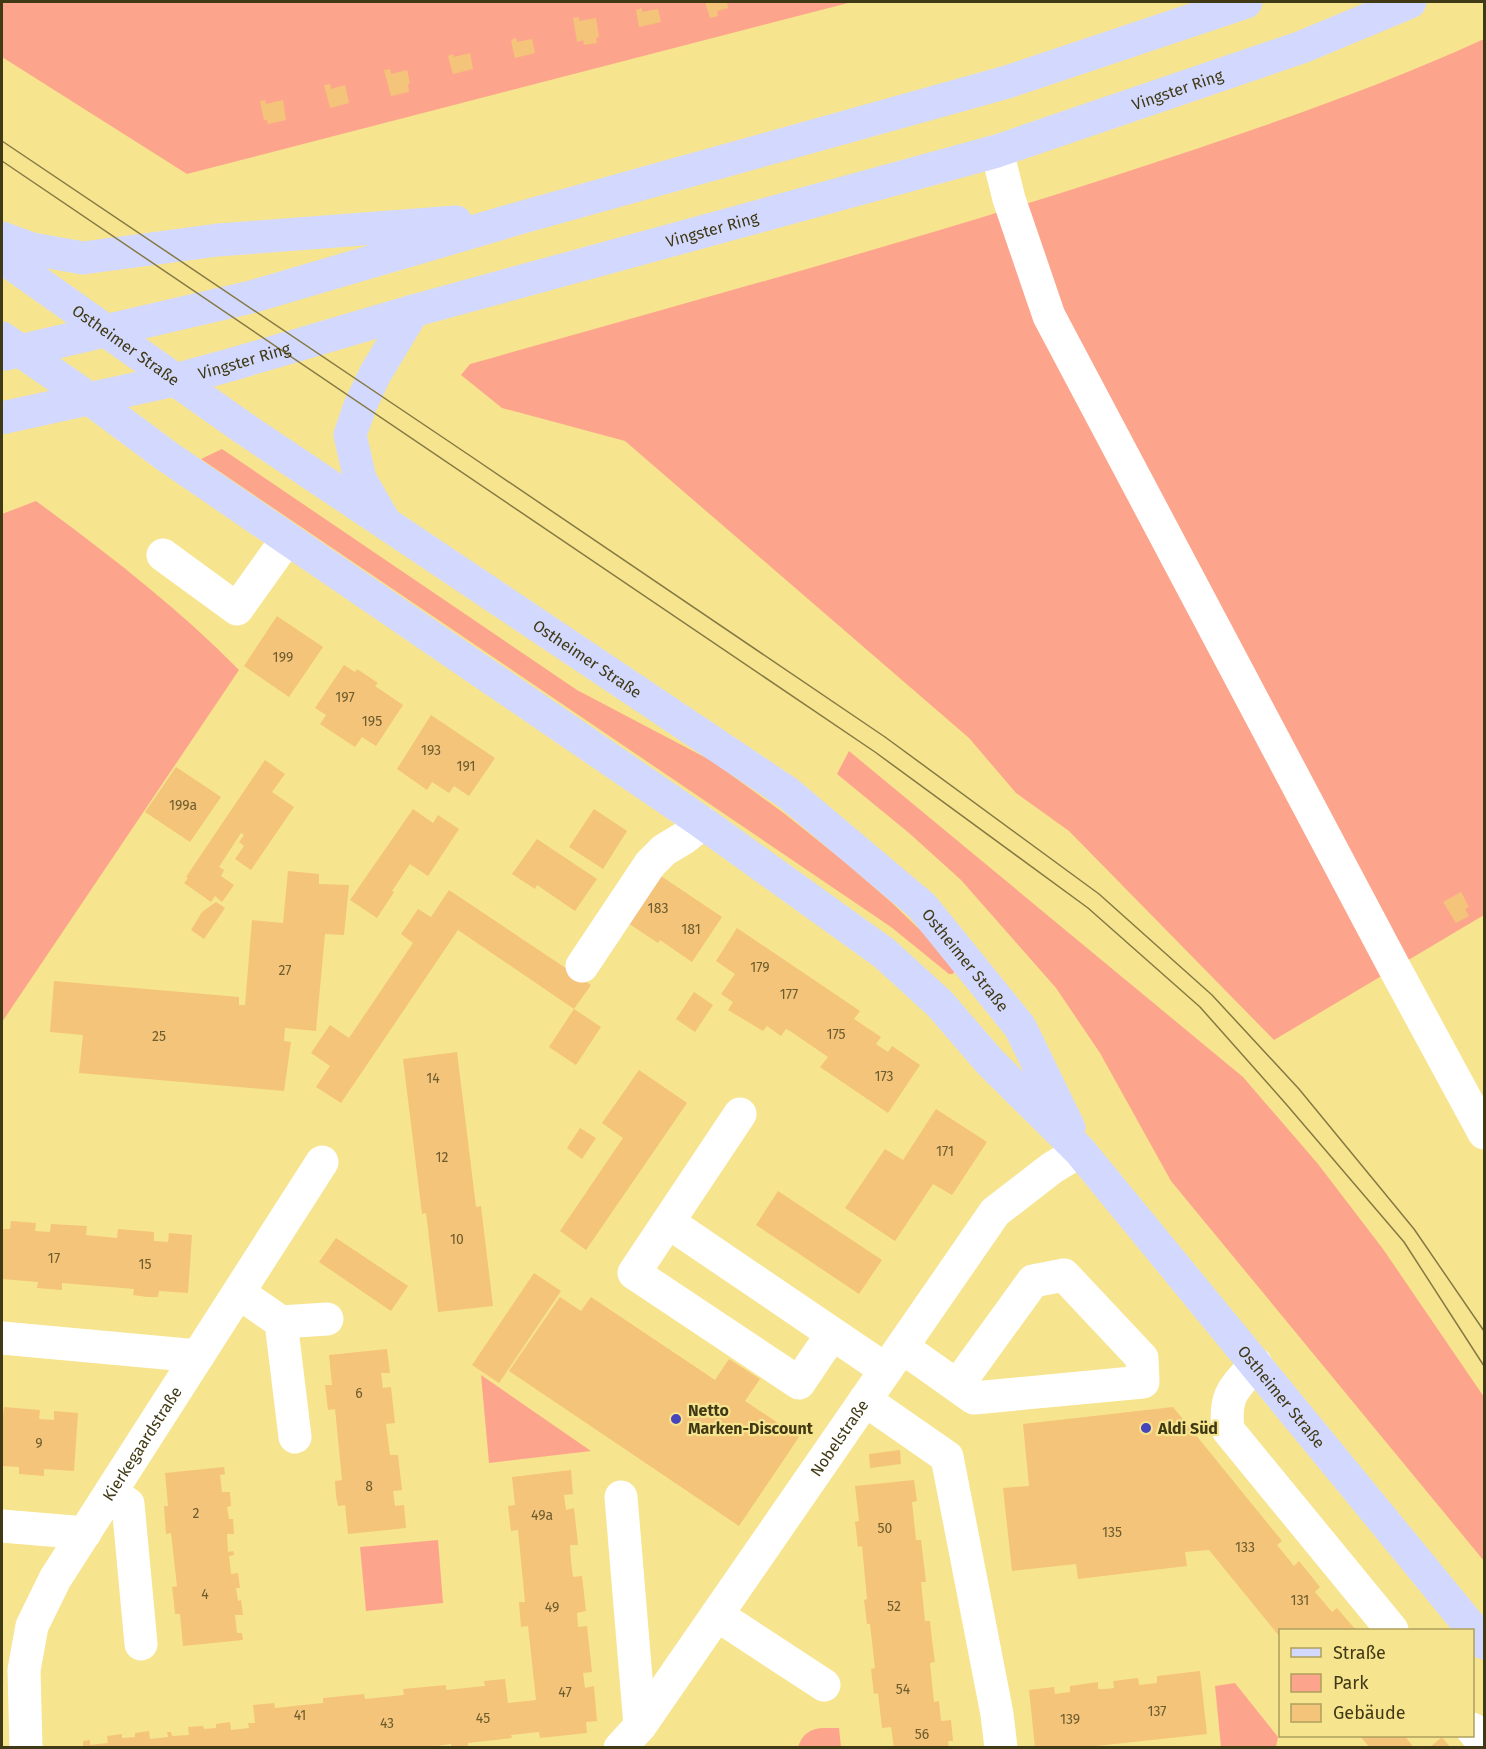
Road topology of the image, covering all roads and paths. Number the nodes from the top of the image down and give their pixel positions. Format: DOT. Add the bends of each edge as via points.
graph roads {
  1 [pos="1246,2"];
  2 [pos="1410,2"];
  3 [pos="998,151"];
  4 [pos="523,217"];
  5 [pos="2,238"];
  6 [pos="2,257"];
  7 [pos="413,311"];
  8 [pos="105,330"];
  9 [pos="8,348"];
  10 [pos="175,380"];
  11 [pos="90,399"];
  12 [pos="2,418"];
  13 [pos="385,523"];
  14 [pos="287,539"];
  15 [pos="163,555"];
  16 [pos="703,823"];
  17 [pos="582,966"];
  18 [pos="975,970"];
  19 [pos="928,993"];
  20 [pos="740,1114"];
  21 [pos="1485,1133"];
  22 [pos="1080,1151"];
  23 [pos="322,1162"];
  24 [pos="668,1222"];
  25 [pos="239,1293"];
  26 [pos="327,1319"];
  27 [pos="281,1322"];
  28 [pos="832,1334"];
  29 [pos="2,1338"];
  30 [pos="198,1356"];
  31 [pos="894,1359"];
  32 [pos="1256,1364"];
  33 [pos="957,1386"];
  34 [pos="865,1400"];
  35 [pos="295,1437"];
  36 [pos="111,1492"];
  37 [pos="621,1497"];
  38 [pos="2,1526"];
  39 [pos="85,1533"];
  40 [pos="717,1616"];
  41 [pos="1391,1629"];
  42 [pos="1474,1629"];
  43 [pos="1474,1630"];
  44 [pos="1485,1643"];
  45 [pos="141,1644"];
  46 [pos="824,1685"];
  47 [pos="13,1714"];
  48 [pos="1474,1730"];
  49 [pos="630,1737"];
  50 [pos="1485,1744"];
  51 [pos="26,1748"];
  52 [pos="1001,1748"];
  1 -- 4 [label="main road" via="1007,82"];
  2 -- 3 [label="main road, Vingster Ring" via="1302,47"];
  3 -- 7 [label="main road, Vingster Ring"];
  3 -- 21 [label="street" via="1009,199 1049,316"];
  4 -- 5 [label="main road" via="218,240 82,258 32,249"];
  4 -- 8 [label="main road" via="251,297"];
  6 -- 8 [label="main road, Ostheimer Straße"];
  7 -- 10 [label="main road, Vingster Ring"];
  7 -- 13 [label="main road" via="375,374 350,435 360,478"];
  8 -- 9 [label="main road"];
  8 -- 10 [label="main road, Ostheimer Straße"];
  9 -- 11 [label="main road, Ostheimer Straße"];
  10 -- 11 [label="main road, Vingster Ring"];
  10 -- 13 [label="main road, Ostheimer Straße"];
  11 -- 12 [label="main road, Vingster Ring"];
  11 -- 14 [label="main road, Ostheimer Straße"];
  13 -- 18 [label="main road, Ostheimer Straße" via="788,793 922,906"];
  14 -- 15 [label="street" via="237,609"];
  14 -- 16 [label="main road, Ostheimer Straße"];
  16 -- 17 [label="street" via="650,864"];
  16 -- 19 [label="main road, Ostheimer Straße" via="884,953"];
  18 -- 19 [label="main road" via="963,987"];
  18 -- 22 [label="main road, Ostheimer Straße" via="1020,1027"];
  19 -- 22 [label="main road, Ostheimer Straße" via="990,1062"];
  20 -- 24 [label="street"];
  22 -- 31 [label="street, Nobelstraße" via="995,1212"];
  22 -- 32 [label="main road, Ostheimer Straße"];
  23 -- 25 [label="street, Kierkegaardstraße"];
  24 -- 28 [label="street"];
  24 -- 28 [label="street" via="634,1273 799,1383"];
  25 -- 27 [label="street"];
  25 -- 30 [label="street, Kierkegaardstraße"];
  26 -- 27 [label="street"];
  27 -- 35 [label="street"];
  28 -- 31 [label="street"];
  29 -- 30 [label="street"];
  30 -- 36 [label="street, Kierkegaardstraße"];
  31 -- 33 [label="street"];
  31 -- 34 [label="street, Nobelstraße"];
  32 -- 41 [label="street" via="1233,1390 1226,1411 1228,1430"];
  32 -- 42 [label="main road, Ostheimer Straße"];
  33 -- 33 [label="street" via="974,1398 1143,1382 1142,1358 1064,1275 1033,1281"];
  34 -- 40 [label="street, Nobelstraße"];
  34 -- 52 [label="street" via="947,1457"];
  36 -- 39 [label="street, Kierkegaardstraße"];
  36 -- 45 [label="street" via="128,1504"];
  37 -- 49 [label="street"];
  38 -- 39 [label="street"];
  39 -- 47 [label="street, Kierkegaardstraße" via="55,1579 32,1626"];
  40 -- 46 [label="street"];
  40 -- 49 [label="street, Nobelstraße"];
  43 -- 44 [label="main road, Ostheimer Straße"];
  47 -- 51 [label="street, Kierkegaardstraße"];
  48 -- 50 [label="street"];
}
